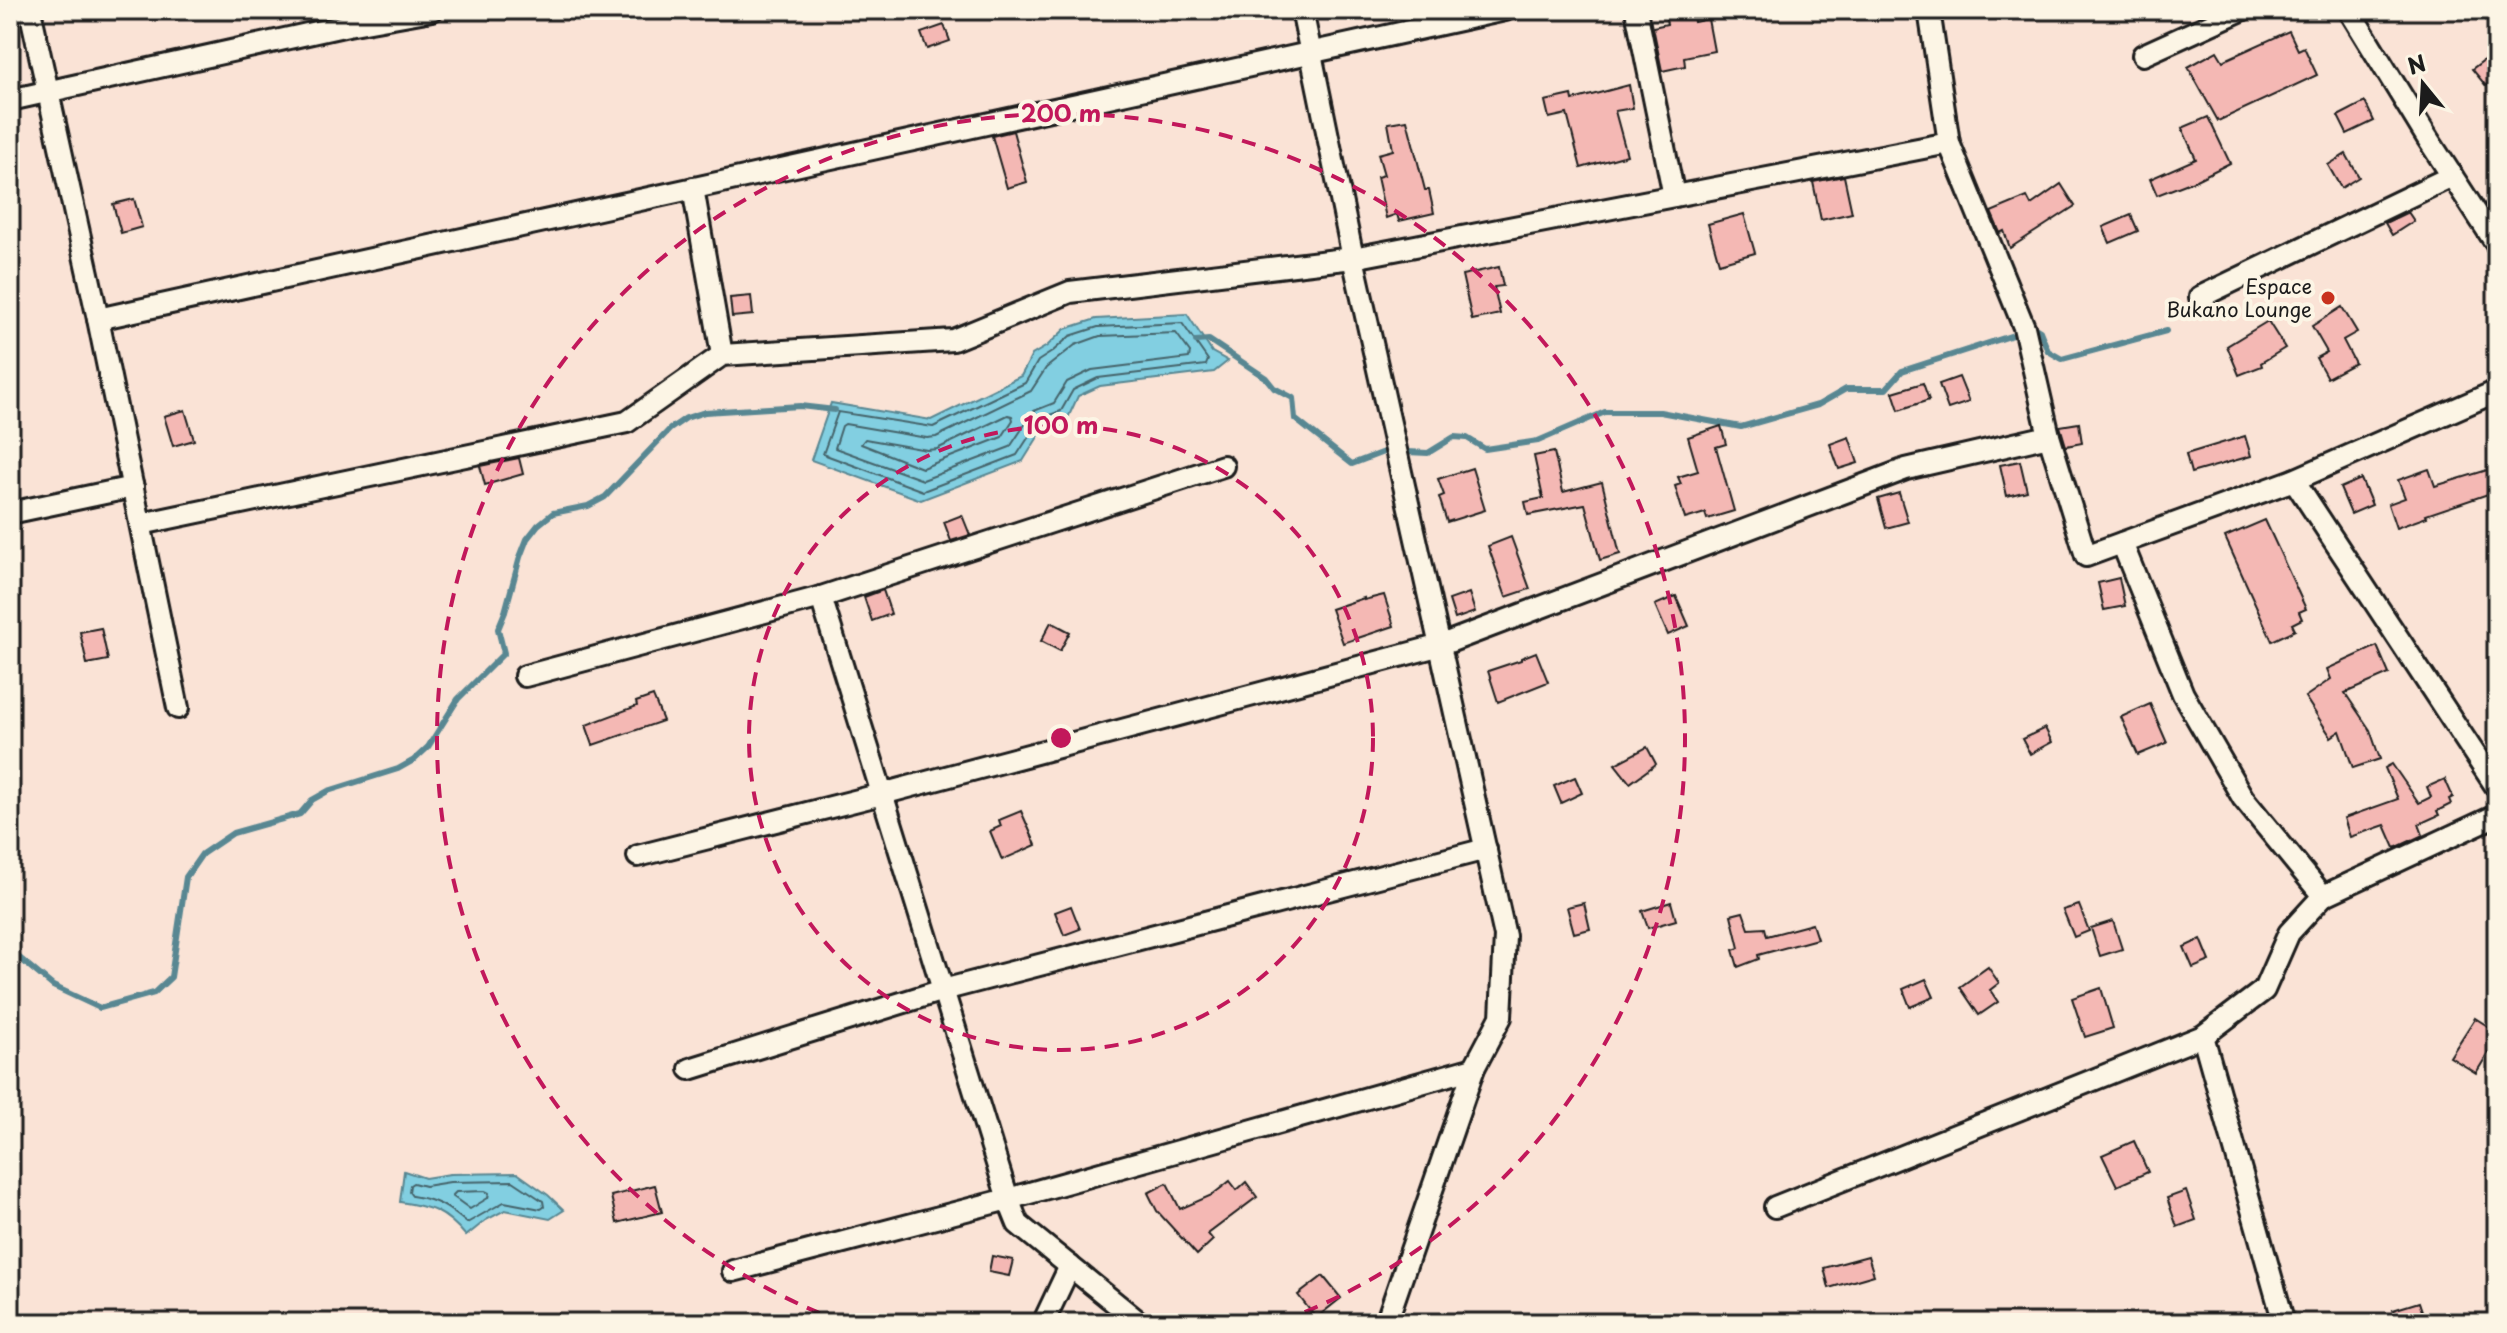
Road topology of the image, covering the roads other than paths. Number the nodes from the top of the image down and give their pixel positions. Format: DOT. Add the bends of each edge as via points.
graph roads {
  1 [pos="30,10"];
  2 [pos="432,10"];
  3 [pos="1302,10"];
  4 [pos="1505,10"];
  5 [pos="1636,10"];
  6 [pos="1929,10"];
  7 [pos="2242,10"];
  8 [pos="2352,11"];
  9 [pos="346,18"];
  10 [pos="1310,52"];
  11 [pos="2143,55"];
  12 [pos="50,92"];
  13 [pos="10,100"];
  14 [pos="1949,143"];
  15 [pos="2452,176"];
  16 [pos="693,188"];
  17 [pos="1674,196"];
  18 [pos="2497,245"];
  19 [pos="1353,258"];
  20 [pos="2200,297"];
  21 [pos="98,319"];
  22 [pos="722,355"];
  23 [pos="2497,391"];
  24 [pos="2049,436"];
  25 [pos="1223,466"];
  26 [pos="2294,480"];
  27 [pos="133,487"];
  28 [pos="10,513"];
  29 [pos="141,524"];
  30 [pos="2122,543"];
  31 [pos="821,597"];
  32 [pos="1441,645"];
  33 [pos="525,676"];
  34 [pos="178,708"];
  35 [pos="2497,788"];
  36 [pos="882,794"];
  37 [pos="2497,815"];
  38 [pos="1486,849"];
  39 [pos="638,856"];
  40 [pos="2323,896"];
  41 [pos="943,990"];
  42 [pos="2203,1036"];
  43 [pos="1474,1068"];
  44 [pos="690,1069"];
  45 [pos="1008,1199"];
  46 [pos="1775,1207"];
  47 [pos="1070,1266"];
  48 [pos="733,1271"];
  49 [pos="1043,1323"];
  50 [pos="1140,1323"];
  51 [pos="1386,1323"];
  52 [pos="2284,1323"];
  1 -- 12 [label="street"];
  2 -- 9 [label="street"];
  3 -- 10 [label="street"];
  4 -- 10 [label="street"];
  5 -- 17 [label="street"];
  6 -- 14 [label="street"];
  7 -- 11 [label="street"];
  8 -- 15 [label="street"];
  9 -- 12 [label="street"];
  10 -- 16 [label="street"];
  10 -- 19 [label="street"];
  12 -- 13 [label="street"];
  12 -- 21 [label="street"];
  14 -- 17 [label="street"];
  14 -- 24 [label="street" via="2026,332"];
  15 -- 18 [label="street"];
  15 -- 20 [label="street"];
  16 -- 21 [label="street"];
  16 -- 22 [label="street"];
  17 -- 19 [label="street"];
  19 -- 22 [label="street" via="1070,292 953,340"];
  19 -- 32 [label="street"];
  21 -- 27 [label="street"];
  22 -- 29 [label="street" via="627,422"];
  23 -- 26 [label="street"];
  24 -- 30 [label="street" via="2086,556"];
  24 -- 32 [label="street" via="1906,469"];
  25 -- 31 [label="street"];
  26 -- 30 [label="street"];
  26 -- 35 [label="street"];
  27 -- 28 [label="street"];
  27 -- 29 [label="street"];
  29 -- 34 [label="street"];
  30 -- 40 [label="street" via="2183,694 2243,798"];
  31 -- 33 [label="street"];
  31 -- 36 [label="street"];
  32 -- 36 [label="street"];
  32 -- 38 [label="street"];
  36 -- 39 [label="street"];
  36 -- 41 [label="street"];
  37 -- 40 [label="street"];
  38 -- 41 [label="street"];
  38 -- 43 [label="street" via="1505,936 1501,1017"];
  40 -- 42 [label="street" via="2289,933 2264,990"];
  41 -- 44 [label="street"];
  41 -- 45 [label="street"];
  42 -- 46 [label="street"];
  42 -- 52 [label="street"];
  43 -- 45 [label="street"];
  43 -- 51 [label="street"];
  45 -- 47 [label="street" via="1018,1224"];
  45 -- 48 [label="street"];
  47 -- 49 [label="street"];
  47 -- 50 [label="street"];
}
